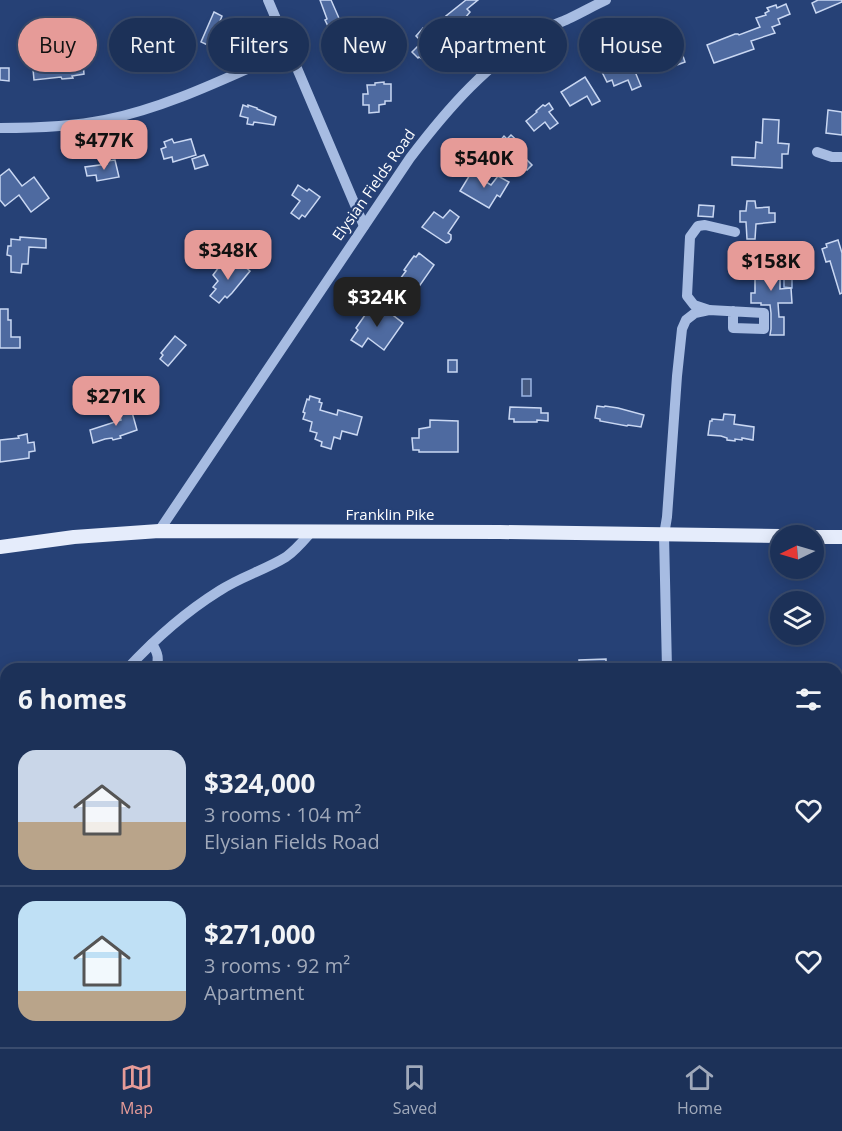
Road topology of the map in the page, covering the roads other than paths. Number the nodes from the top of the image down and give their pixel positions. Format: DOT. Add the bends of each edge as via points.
graph roads {
  1 [pos="268,0"];
  2 [pos="606,0"];
  3 [pos="276,18"];
  4 [pos="239,72"];
  5 [pos="299,72"];
  6 [pos="0,128"];
  7 [pos="817,152"];
  8 [pos="842,157"];
  9 [pos="364,226"];
  10 [pos="735,232"];
  11 [pos="687,296"];
  12 [pos="709,310"];
  13 [pos="734,311"];
  14 [pos="686,320"];
  15 [pos="159,531"];
  16 [pos="312,531"];
  17 [pos="664,535"];
  18 [pos="770,536"];
  19 [pos="824,537"];
  20 [pos="842,537"];
  21 [pos="0,547"];
  22 [pos="152,644"];
  23 [pos="133,663"];
  24 [pos="158,663"];
  25 [pos="667,663"];
  1 -- 3 [label="street"];
  2 -- 9 [label="street, Elysian Fields Road" via="545,28 481,76 425,138"];
  4 -- 6 [label="street" via="106,120 40,128"];
  5 -- 9 [label="street"];
  7 -- 8 [label="street"];
  9 -- 15 [label="street, Elysian Fields Road"];
  10 -- 11 [label="street" via="698,226 690,237"];
  11 -- 12 [label="street" via="694,305"];
  11 -- 14 [label="street"];
  12 -- 13 [label="street"];
  12 -- 14 [label="street"];
  14 -- 17 [label="street" via="676,376"];
  15 -- 16 [label="main road, Franklin Pike"];
  15 -- 21 [label="main road, Franklin Pike"];
  16 -- 17 [label="main road, Franklin Pike"];
  16 -- 22 [label="street" via="285,558 219,591"];
  17 -- 18 [label="main road, Franklin Pike"];
  17 -- 25 [label="street"];
  19 -- 20 [label="main road"];
  22 -- 23 [label="street"];
  22 -- 24 [label="street"];
}
